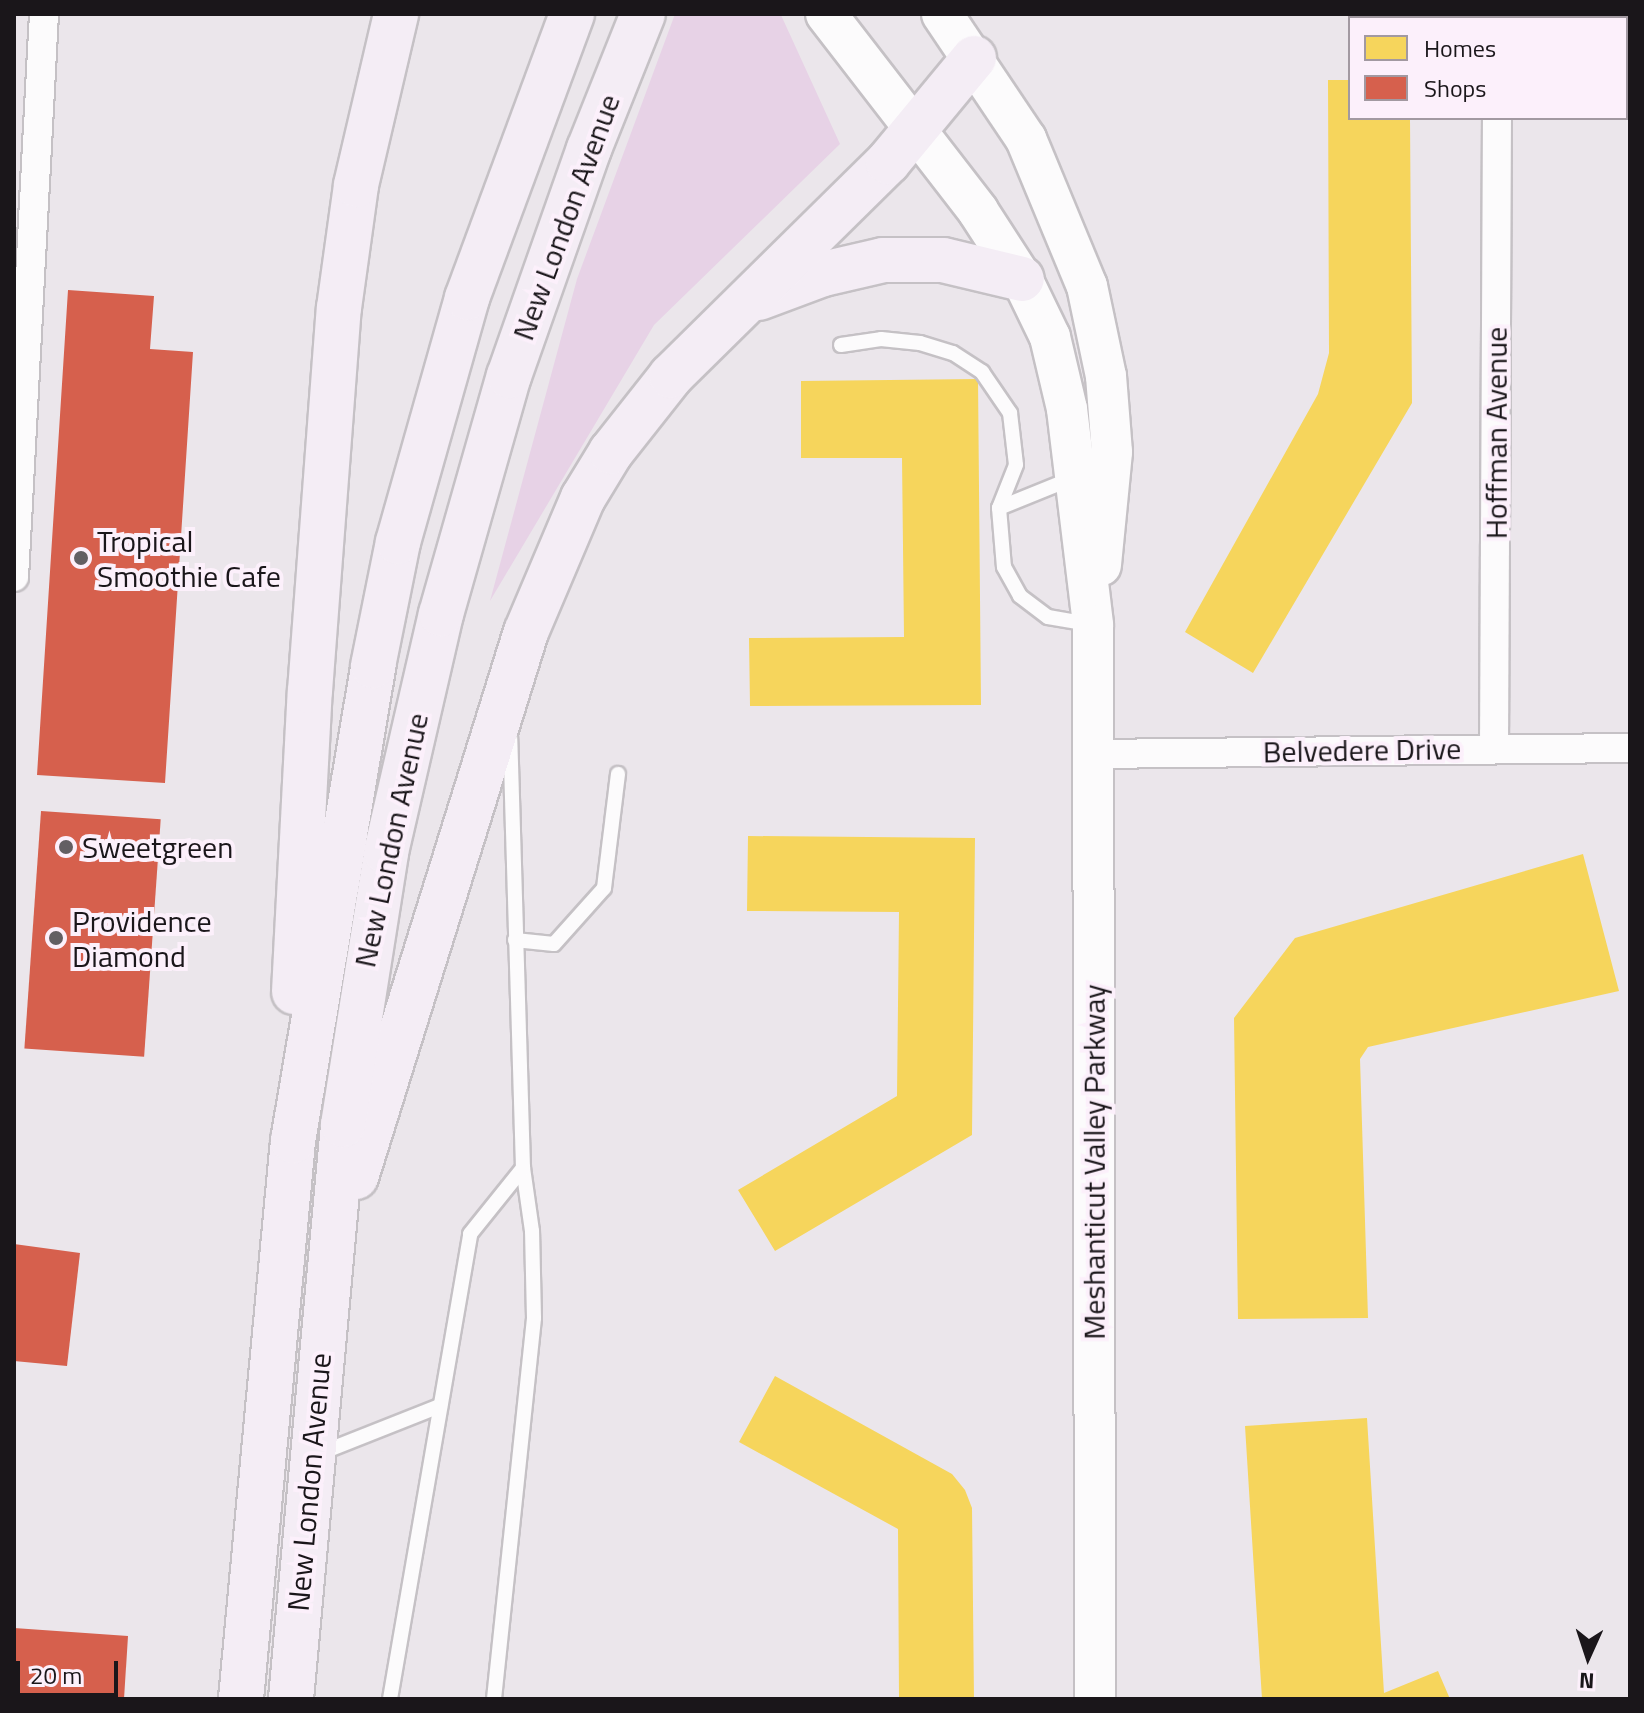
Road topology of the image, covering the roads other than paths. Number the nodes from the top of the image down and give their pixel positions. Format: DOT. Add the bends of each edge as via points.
graph roads {
  1 [pos="44,14"];
  2 [pos="396,14"];
  3 [pos="572,14"];
  4 [pos="643,14"];
  5 [pos="826,14"];
  6 [pos="942,14"];
  7 [pos="974,58"];
  8 [pos="1497,120"];
  9 [pos="915,129"];
  10 [pos="1022,279"];
  11 [pos="738,307"];
  12 [pos="841,345"];
  13 [pos="18,376"];
  14 [pos="1076,477"];
  15 [pos="999,508"];
  16 [pos="14,577"];
  17 [pos="1093,625"];
  18 [pos="511,679"];
  19 [pos="1630,748"];
  20 [pos="1494,749"];
  21 [pos="1093,754"];
  22 [pos="618,774"];
  23 [pos="515,940"];
  24 [pos="293,1141"];
  25 [pos="523,1168"];
  26 [pos="329,1259"];
  27 [pos="440,1406"];
  28 [pos="310,1458"];
  29 [pos="241,1699"];
  30 [pos="291,1699"];
  31 [pos="390,1699"];
  32 [pos="494,1699"];
  33 [pos="1095,1699"];
  1 -- 13 [label="street"];
  2 -- 24 [label="main road" via="356,185 330,392 295,923"];
  3 -- 24 [label="main road, New London Avenue" via="467,298 398,542"];
  4 -- 26 [label="main road, New London Avenue" via="537,292 441,614 362,978"];
  5 -- 9 [label="street, Meshanticut Valley Parkway"];
  6 -- 7 [label="street, Meshanticut Valley Parkway"];
  7 -- 9 [label="main road"];
  7 -- 17 [label="street, Meshanticut Valley Parkway" via="1047,181 1099,333 1112,452"];
  8 -- 20 [label="street, Hoffman Avenue"];
  9 -- 10 [label="street, Meshanticut Valley Parkway"];
  9 -- 11 [label="main road"];
  10 -- 11 [label="main road" via="943,260 883,260 794,283"];
  10 -- 14 [label="street, Meshanticut Valley Parkway" via="1050,337 1060,373"];
  11 -- 18 [label="main road" via="661,388 597,475 563,540"];
  12 -- 15 [label="lane" via="881,339 920,343 953,353 982,372 1010,413 1016,465"];
  13 -- 16 [label="street" via="27,400"];
  14 -- 15 [label="lane"];
  14 -- 17 [label="street, Meshanticut Valley Parkway"];
  15 -- 17 [label="lane" via="1004,567 1020,596 1048,617"];
  17 -- 21 [label="street, Meshanticut Valley Parkway"];
  18 -- 23 [label="lane"];
  18 -- 26 [label="main road"];
  19 -- 20 [label="street, Belvedere Drive"];
  20 -- 21 [label="street, Belvedere Drive"];
  21 -- 33 [label="street, Meshanticut Valley Parkway"];
  22 -- 23 [label="lane" via="604,888 554,944"];
  23 -- 25 [label="lane"];
  24 -- 29 [label="main road, New London Avenue"];
  25 -- 27 [label="lane" via="470,1234"];
  25 -- 32 [label="lane" via="532,1231 534,1318"];
  26 -- 28 [label="main road, New London Avenue"];
  27 -- 28 [label="lane"];
  27 -- 31 [label="lane"];
  28 -- 30 [label="main road, New London Avenue"];
}
